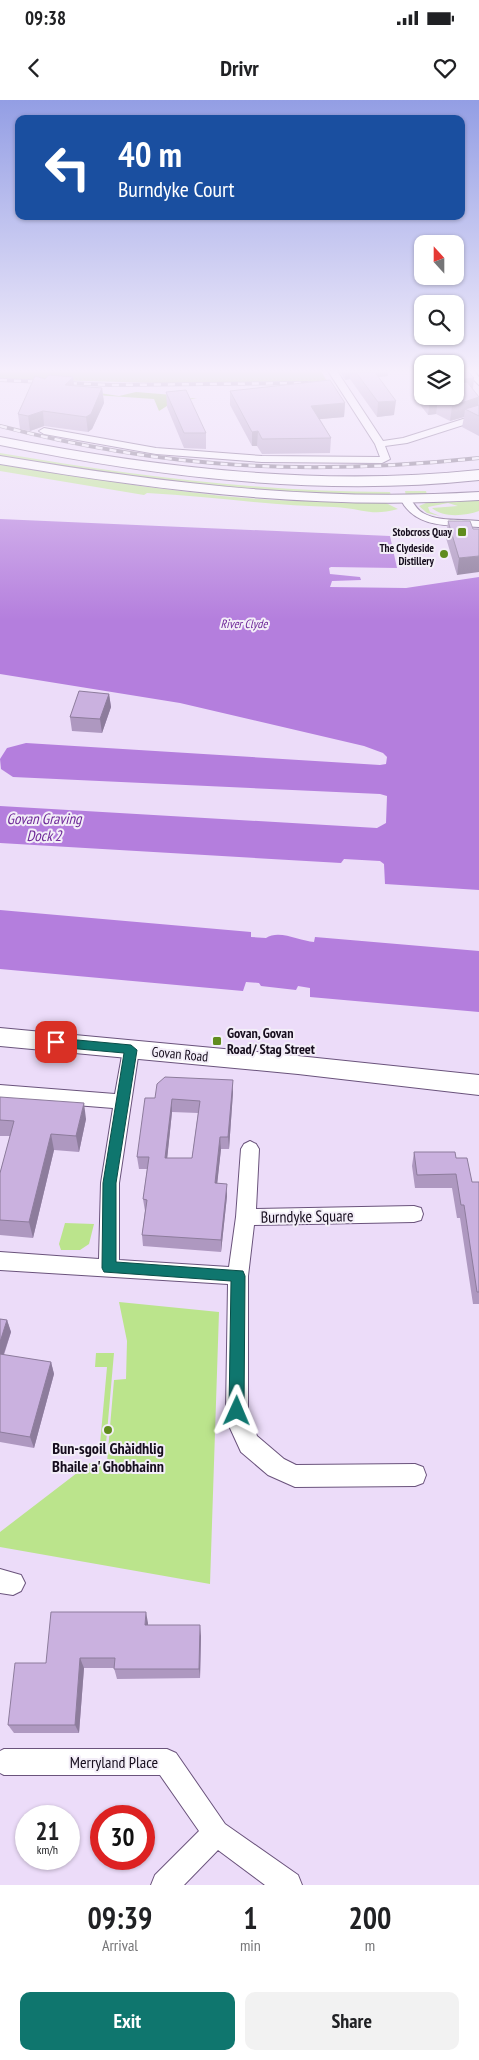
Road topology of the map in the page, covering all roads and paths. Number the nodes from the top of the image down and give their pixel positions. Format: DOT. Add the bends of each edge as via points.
graph roads {
  1 [pos="32,454"];
  2 [pos="72,454"];
  3 [pos="200,454"];
  4 [pos="383,454"];
  5 [pos="0,460"];
  6 [pos="479,476"];
  7 [pos="479,483"];
  8 [pos="479,496"];
  9 [pos="406,500"];
  10 [pos="479,524"];
  11 [pos="0,1037"];
  12 [pos="131,1050"];
  13 [pos="479,1085"];
  14 [pos="0,1092"];
  15 [pos="121,1102"];
  16 [pos="250,1149"];
  17 [pos="414,1214"];
  18 [pos="246,1218"];
  19 [pos="0,1261"];
  20 [pos="109,1268"];
  21 [pos="238,1276"];
  22 [pos="415,1475"];
  23 [pos="4,1762"];
  24 [pos="216,1833"];
  25 [pos="165,1885"];
  26 [pos="288,1885"];
  1 -- 7 [label="main road" via="143,473 304,487 399,488"];
  2 -- 6 [label="main road" via="270,477 395,481"];
  3 -- 4 [label="street" via="262,459 382,460 385,459"];
  5 -- 9 [label="street" via="197,490 311,499"];
  8 -- 9 [label="street"];
  9 -- 10 [label="street" via="410,509 421,517"];
  11 -- 12 [label="street, Govan Road"];
  12 -- 13 [label="street, Govan Road"];
  12 -- 15 [label="street"];
  14 -- 15 [label="street"];
  15 -- 20 [label="street" via="110,1183"];
  16 -- 18 [label="street"];
  17 -- 18 [label="street, Burndyke Square"];
  18 -- 21 [label="street, Burndyke Square"];
  19 -- 20 [label="street"];
  20 -- 21 [label="street"];
  21 -- 22 [label="street, Burndyke Square" via="237,1411 249,1444 276,1466 295,1476"];
  23 -- 24 [label="street, Merryland Place" via="168,1762"];
  24 -- 25 [label="street"];
  24 -- 26 [label="street, Merryland Place"];
}
